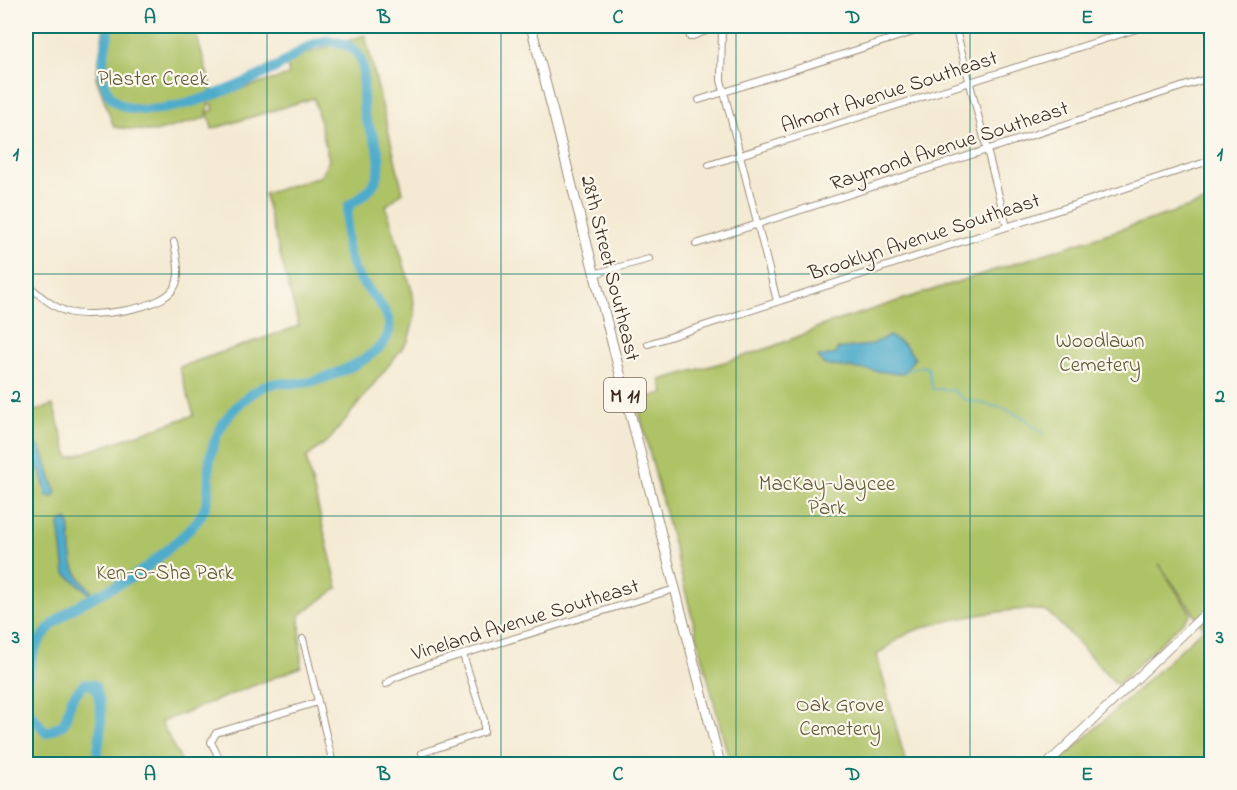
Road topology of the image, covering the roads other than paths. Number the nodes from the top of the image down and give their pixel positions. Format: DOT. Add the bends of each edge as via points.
graph roads {
  1 [pos="531,26"];
  2 [pos="721,26"];
  3 [pos="932,26"];
  4 [pos="955,26"];
  5 [pos="1146,26"];
  6 [pos="1208,26"];
  7 [pos="690,37"];
  8 [pos="1212,41"];
  9 [pos="1212,76"];
  10 [pos="969,82"];
  11 [pos="724,92"];
  12 [pos="699,100"];
  13 [pos="986,151"];
  14 [pos="740,156"];
  15 [pos="1212,160"];
  16 [pos="709,165"];
  17 [pos="756,224"];
  18 [pos="1007,227"];
  19 [pos="174,242"];
  20 [pos="696,244"];
  21 [pos="649,259"];
  22 [pos="594,274"];
  23 [pos="26,283"];
  24 [pos="777,301"];
  25 [pos="648,344"];
  26 [pos="675,589"];
  27 [pos="1212,607"];
  28 [pos="303,639"];
  29 [pos="463,655"];
  30 [pos="386,684"];
  31 [pos="318,702"];
  32 [pos="422,753"];
  33 [pos="222,765"];
  34 [pos="333,765"];
  35 [pos="720,765"];
  36 [pos="1047,765"];
  1 -- 22 [label="main road, 28th Street Southeast / M 11"];
  2 -- 7 [label="street"];
  2 -- 11 [label="street" via="720,71"];
  3 -- 11 [label="street"];
  4 -- 10 [label="street"];
  5 -- 10 [label="street, Almont Avenue Southeast"];
  6 -- 8 [label="street"];
  9 -- 13 [label="street, Raymond Avenue Southeast"];
  10 -- 13 [label="street"];
  10 -- 14 [label="street, Almont Avenue Southeast"];
  11 -- 12 [label="street"];
  11 -- 14 [label="street"];
  13 -- 17 [label="street, Raymond Avenue Southeast"];
  13 -- 18 [label="street"];
  14 -- 16 [label="street, Almont Avenue Southeast"];
  14 -- 17 [label="street"];
  15 -- 18 [label="street, Brooklyn Avenue Southeast"];
  17 -- 20 [label="street, Raymond Avenue Southeast"];
  17 -- 24 [label="street"];
  18 -- 24 [label="street, Brooklyn Avenue Southeast"];
  19 -- 23 [label="street" via="176,286 169,295 134,308 95,315 67,312"];
  21 -- 22 [label="street"];
  22 -- 26 [label="main road, 28th Street Southeast / M 11"];
  24 -- 25 [label="street, Brooklyn Avenue Southeast"];
  26 -- 29 [label="street, Vineland Avenue Southeast"];
  26 -- 35 [label="main road, 28th Street Southeast / M 11"];
  27 -- 36 [label="main road"];
  28 -- 31 [label="street"];
  29 -- 30 [label="street, Vineland Avenue Southeast"];
  29 -- 32 [label="street" via="484,720 484,732"];
  31 -- 33 [label="street" via="216,733 211,742"];
  31 -- 34 [label="street"];
}
